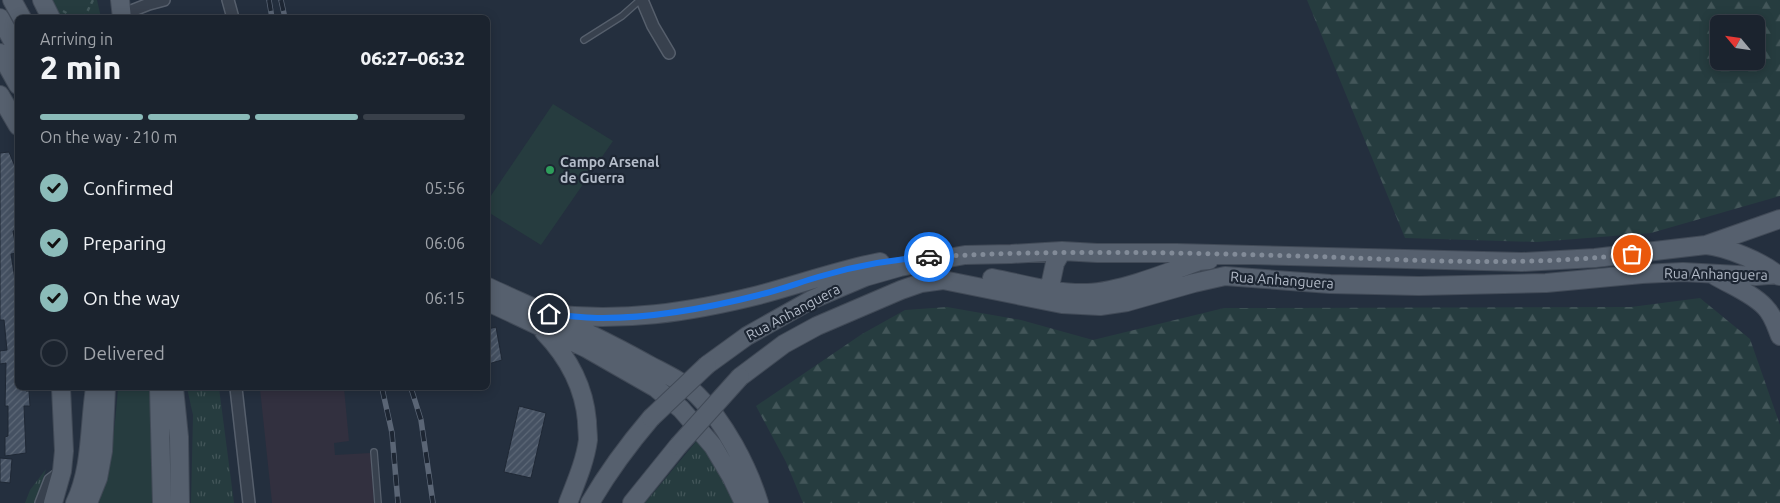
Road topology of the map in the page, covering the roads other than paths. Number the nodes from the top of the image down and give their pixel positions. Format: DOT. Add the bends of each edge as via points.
graph roads {
  1 [pos="12,0"];
  2 [pos="42,0"];
  3 [pos="164,0"];
  4 [pos="228,0"];
  5 [pos="641,0"];
  6 [pos="121,11"];
  7 [pos="20,15"];
  8 [pos="49,15"];
  9 [pos="232,15"];
  10 [pos="0,18"];
  11 [pos="584,40"];
  12 [pos="15,46"];
  13 [pos="0,53"];
  14 [pos="669,54"];
  15 [pos="15,80"];
  16 [pos="0,95"];
  17 [pos="15,121"];
  18 [pos="1780,219"];
  19 [pos="1706,245"];
  20 [pos="1062,251"];
  21 [pos="965,255"];
  22 [pos="1257,256"];
  23 [pos="933,260"];
  24 [pos="1711,273"];
  25 [pos="1779,276"];
  26 [pos="490,288"];
  27 [pos="1049,291"];
  28 [pos="490,302"];
  29 [pos="1062,304"];
  30 [pos="521,310"];
  31 [pos="543,319"];
  32 [pos="1780,336"];
  33 [pos="60,390"];
  34 [pos="95,390"];
  35 [pos="106,390"];
  36 [pos="159,390"];
  37 [pos="174,390"];
  38 [pos="236,390"];
  39 [pos="374,452"];
  40 [pos="62,471"];
  41 [pos="41,503"];
  42 [pos="53,503"];
  43 [pos="75,503"];
  44 [pos="88,503"];
  45 [pos="162,503"];
  46 [pos="180,503"];
  47 [pos="249,503"];
  48 [pos="378,503"];
  49 [pos="568,503"];
  50 [pos="590,503"];
  51 [pos="632,503"];
  52 [pos="744,503"];
  53 [pos="760,503"];
  1 -- 7 [label="main road"];
  2 -- 8 [label="main road"];
  3 -- 6 [label="street"];
  4 -- 9 [label="street"];
  5 -- 11 [label="lane"];
  5 -- 14 [label="street"];
  10 -- 12 [label="main road"];
  13 -- 15 [label="main road"];
  16 -- 17 [label="main road"];
  18 -- 19 [label="main road, Rua Anhanguera"];
  19 -- 22 [label="main road, Rua Anhanguera" via="1595,258 1522,262"];
  19 -- 25 [label="main road" via="1728,249"];
  20 -- 21 [label="main road, Rua Anhanguera"];
  20 -- 22 [label="main road, Rua Anhanguera"];
  20 -- 27 [label="main road" via="1055,263"];
  21 -- 23 [label="main road, Rua Anhanguera"];
  21 -- 31 [label="main road" via="872,264 762,294 669,313"];
  22 -- 27 [label="main road" via="1198,261 1106,291"];
  23 -- 27 [label="main road" via="948,271"];
  23 -- 50 [label="main road, Rua Anhanguera, bridge" via="865,277 818,297 747,336 707,364 630,442"];
  24 -- 25 [label="main road, Rua Anhanguera"];
  24 -- 29 [label="main road, Rua Anhanguera" via="1675,272 1546,283 1429,286 1330,284 1225,276 1113,305"];
  24 -- 32 [label="main road" via="1765,307"];
  26 -- 30 [label="main road"];
  27 -- 29 [label="main road"];
  28 -- 30 [label="main road"];
  29 -- 51 [label="main road, Rua Anhanguera, bridge" via="943,280 921,283 881,298 805,333 763,358 740,377"];
  30 -- 31 [label="main road"];
  31 -- 49 [label="main road" via="572,369 586,411 588,439"];
  31 -- 52 [label="main road" via="656,388 680,409 713,446"];
  31 -- 53 [label="main road" via="632,355 696,394 727,434"];
  33 -- 40 [label="main road"];
  34 -- 43 [label="main road" via="87,460"];
  35 -- 44 [label="main road" via="103,451 98,478"];
  36 -- 45 [label="main road"];
  37 -- 46 [label="main road"];
  38 -- 47 [label="street"];
  39 -- 48 [label="lane"];
  40 -- 41 [label="street" via="50,480"];
  40 -- 42 [label="main road"];
}
